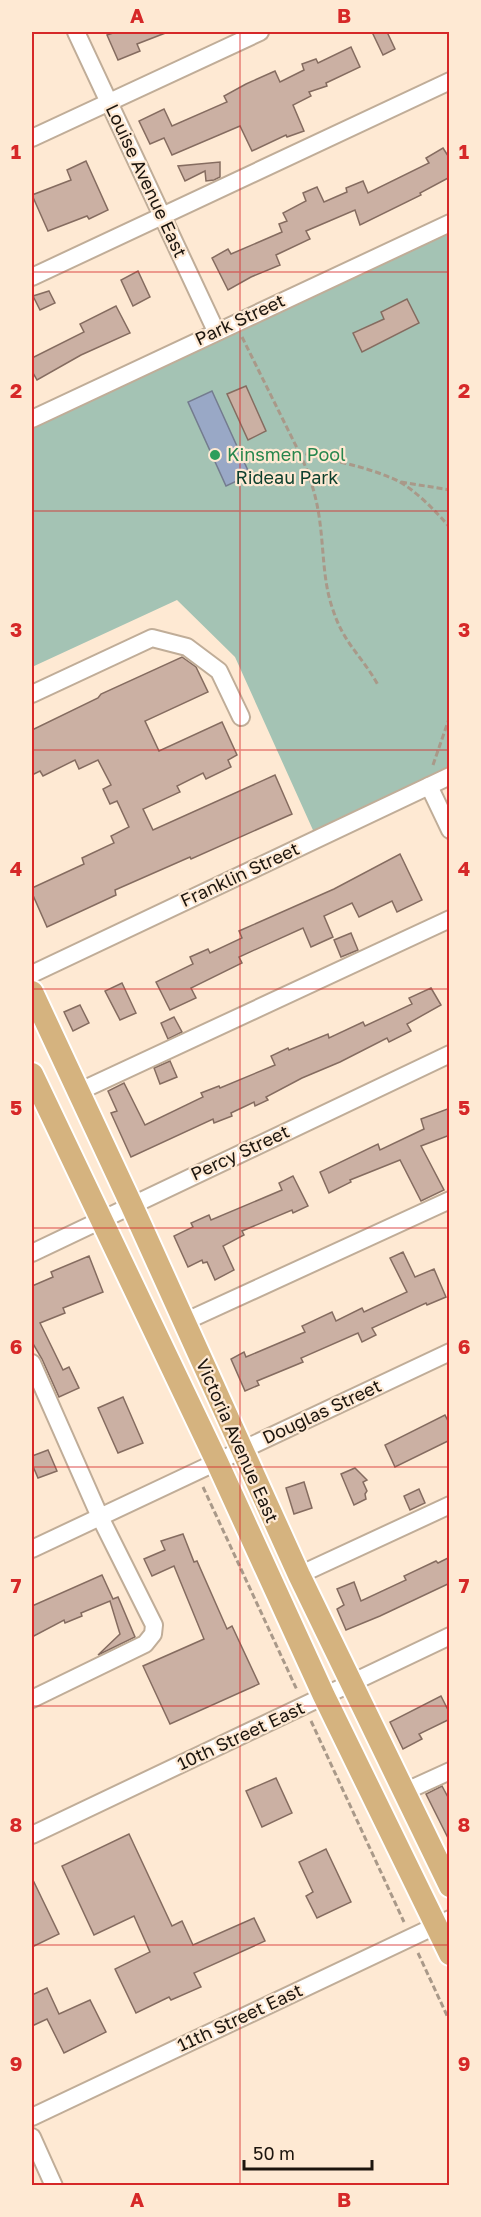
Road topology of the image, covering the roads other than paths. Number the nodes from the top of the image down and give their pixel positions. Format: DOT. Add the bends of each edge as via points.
graph roads {
  1 [pos="76,32"];
  2 [pos="260,32"];
  3 [pos="450,81"];
  4 [pos="109,102"];
  5 [pos="32,138"];
  6 [pos="162,216"];
  7 [pos="450,223"];
  8 [pos="32,278"];
  9 [pos="216,331"];
  10 [pos="32,419"];
  11 [pos="32,694"];
  12 [pos="241,717"];
  13 [pos="450,776"];
  14 [pos="429,786"];
  15 [pos="450,830"];
  16 [pos="450,920"];
  17 [pos="32,974"];
  18 [pos="32,992"];
  19 [pos="450,1054"];
  20 [pos="32,1074"];
  21 [pos="78,1092"];
  22 [pos="450,1200"];
  23 [pos="131,1204"];
  24 [pos="103,1221"];
  25 [pos="32,1253"];
  26 [pos="184,1322"];
  27 [pos="450,1352"];
  28 [pos="32,1363"];
  29 [pos="37,1389"];
  30 [pos="241,1450"];
  31 [pos="217,1462"];
  32 [pos="450,1505"];
  33 [pos="100,1517"];
  34 [pos="32,1549"];
  35 [pos="299,1575"];
  36 [pos="450,1636"];
  37 [pos="351,1683"];
  38 [pos="32,1699"];
  39 [pos="314,1701"];
  40 [pos="450,1771"];
  41 [pos="404,1792"];
  42 [pos="32,1835"];
  43 [pos="450,1886"];
  44 [pos="443,1922"];
  45 [pos="450,1954"];
  46 [pos="32,2117"];
  47 [pos="32,2137"];
  48 [pos="54,2186"];
  1 -- 4 [label="street, Louise Avenue East"];
  2 -- 4 [label="street"];
  3 -- 6 [label="street"];
  4 -- 5 [label="street"];
  4 -- 6 [label="street, Louise Avenue East"];
  6 -- 8 [label="street"];
  6 -- 9 [label="street, Louise Avenue East"];
  7 -- 9 [label="street, Park Street"];
  9 -- 10 [label="street, Park Street"];
  11 -- 12 [label="street" via="152,638 187,648 219,670"];
  13 -- 14 [label="street, Franklin Street"];
  14 -- 15 [label="street"];
  14 -- 17 [label="street, Franklin Street"];
  16 -- 21 [label="street"];
  18 -- 21 [label="main road, Victoria Avenue East"];
  19 -- 23 [label="street, Percy Street"];
  20 -- 24 [label="main road, Victoria Avenue East"];
  21 -- 23 [label="main road, Victoria Avenue East"];
  22 -- 26 [label="street"];
  23 -- 24 [label="street, Percy Street"];
  23 -- 26 [label="main road, Victoria Avenue East"];
  24 -- 25 [label="street, Percy Street"];
  24 -- 31 [label="main road, Victoria Avenue East"];
  26 -- 30 [label="main road, Victoria Avenue East"];
  27 -- 30 [label="street, Douglas Street"];
  28 -- 29 [label="street"];
  29 -- 33 [label="street"];
  30 -- 31 [label="street, Douglas Street"];
  30 -- 35 [label="main road, Victoria Avenue East"];
  31 -- 33 [label="street, Douglas Street"];
  31 -- 39 [label="main road, Victoria Avenue East"];
  32 -- 35 [label="street"];
  33 -- 34 [label="street, Douglas Street"];
  33 -- 38 [label="street" via="154,1625 153,1634 145,1644"];
  35 -- 37 [label="main road, Victoria Avenue East"];
  36 -- 37 [label="street, 10th Street East"];
  37 -- 39 [label="street, 10th Street East"];
  37 -- 41 [label="main road, Victoria Avenue East"];
  39 -- 42 [label="street, 10th Street East"];
  39 -- 44 [label="main road, Victoria Avenue East"];
  40 -- 41 [label="street"];
  41 -- 43 [label="main road, Victoria Avenue East"];
  44 -- 45 [label="main road, Victoria Avenue East"];
  44 -- 46 [label="street, 11th Street East"];
  47 -- 48 [label="street"];
}
